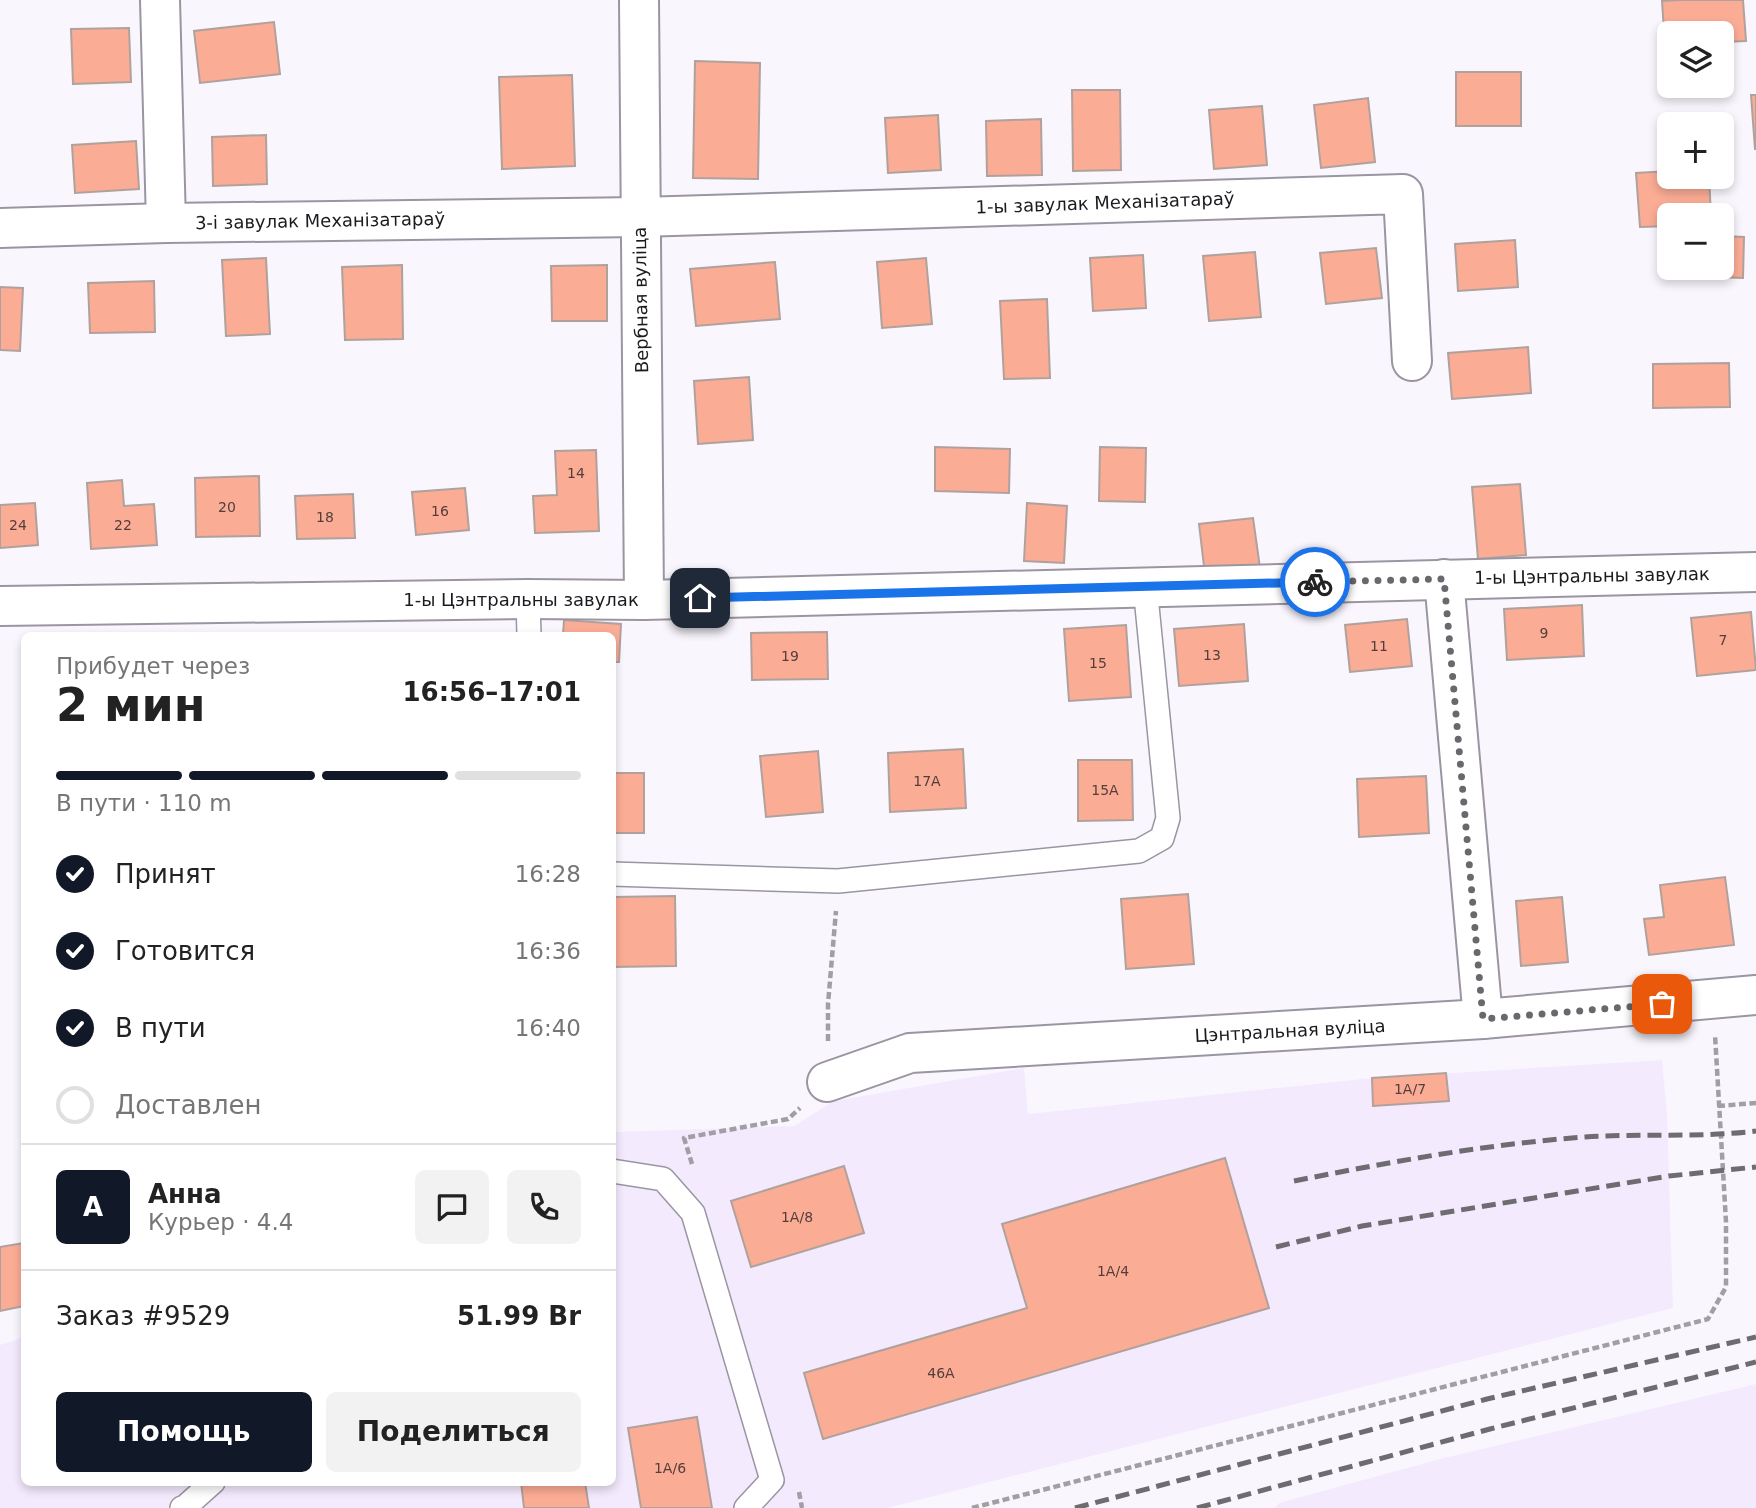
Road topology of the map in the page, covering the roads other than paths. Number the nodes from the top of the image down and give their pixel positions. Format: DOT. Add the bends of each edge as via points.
graph roads {
  1 [pos="160,0"];
  2 [pos="639,0"];
  3 [pos="640,217"];
  4 [pos="166,223"];
  5 [pos="0,228"];
  6 [pos="1412,361"];
  7 [pos="1756,572"];
  8 [pos="1444,579"];
  9 [pos="1145,586"];
  10 [pos="644,600"];
  11 [pos="0,607"];
  12 [pos="529,617"];
  13 [pos="616,874"];
  14 [pos="1756,995"];
  15 [pos="1483,1019"];
  16 [pos="827,1082"];
  17 [pos="616,1172"];
  18 [pos="208,1486"];
  19 [pos="182,1508"];
  20 [pos="746,1508"];
  1 -- 4 [label="street"];
  2 -- 3 [label="street, Вербная вуліца"];
  3 -- 4 [label="street, 3-і завулак Механізатараў"];
  3 -- 6 [label="street, 1-ы завулак Механізатараў" via="1403,194"];
  3 -- 10 [label="street, Вербная вуліца"];
  4 -- 5 [label="street, 3-і завулак Механізатараў"];
  7 -- 8 [label="street, 1-ы Цэнтральны завулак"];
  8 -- 9 [label="street, 1-ы Цэнтральны завулак"];
  8 -- 15 [label="street"];
  9 -- 10 [label="street, 1-ы Цэнтральны завулак"];
  9 -- 13 [label="lane" via="1168,818 1162,838 1139,851 838,881"];
  10 -- 12 [label="street, 1-ы Цэнтральны завулак"];
  11 -- 12 [label="street, 1-ы Цэнтральны завулак"];
  14 -- 15 [label="street, Цэнтральная вуліца"];
  15 -- 16 [label="street, Цэнтральная вуліца" via="910,1053"];
  17 -- 20 [label="lane" via="663,1179 692,1213 772,1480"];
  18 -- 19 [label="lane"];
}
